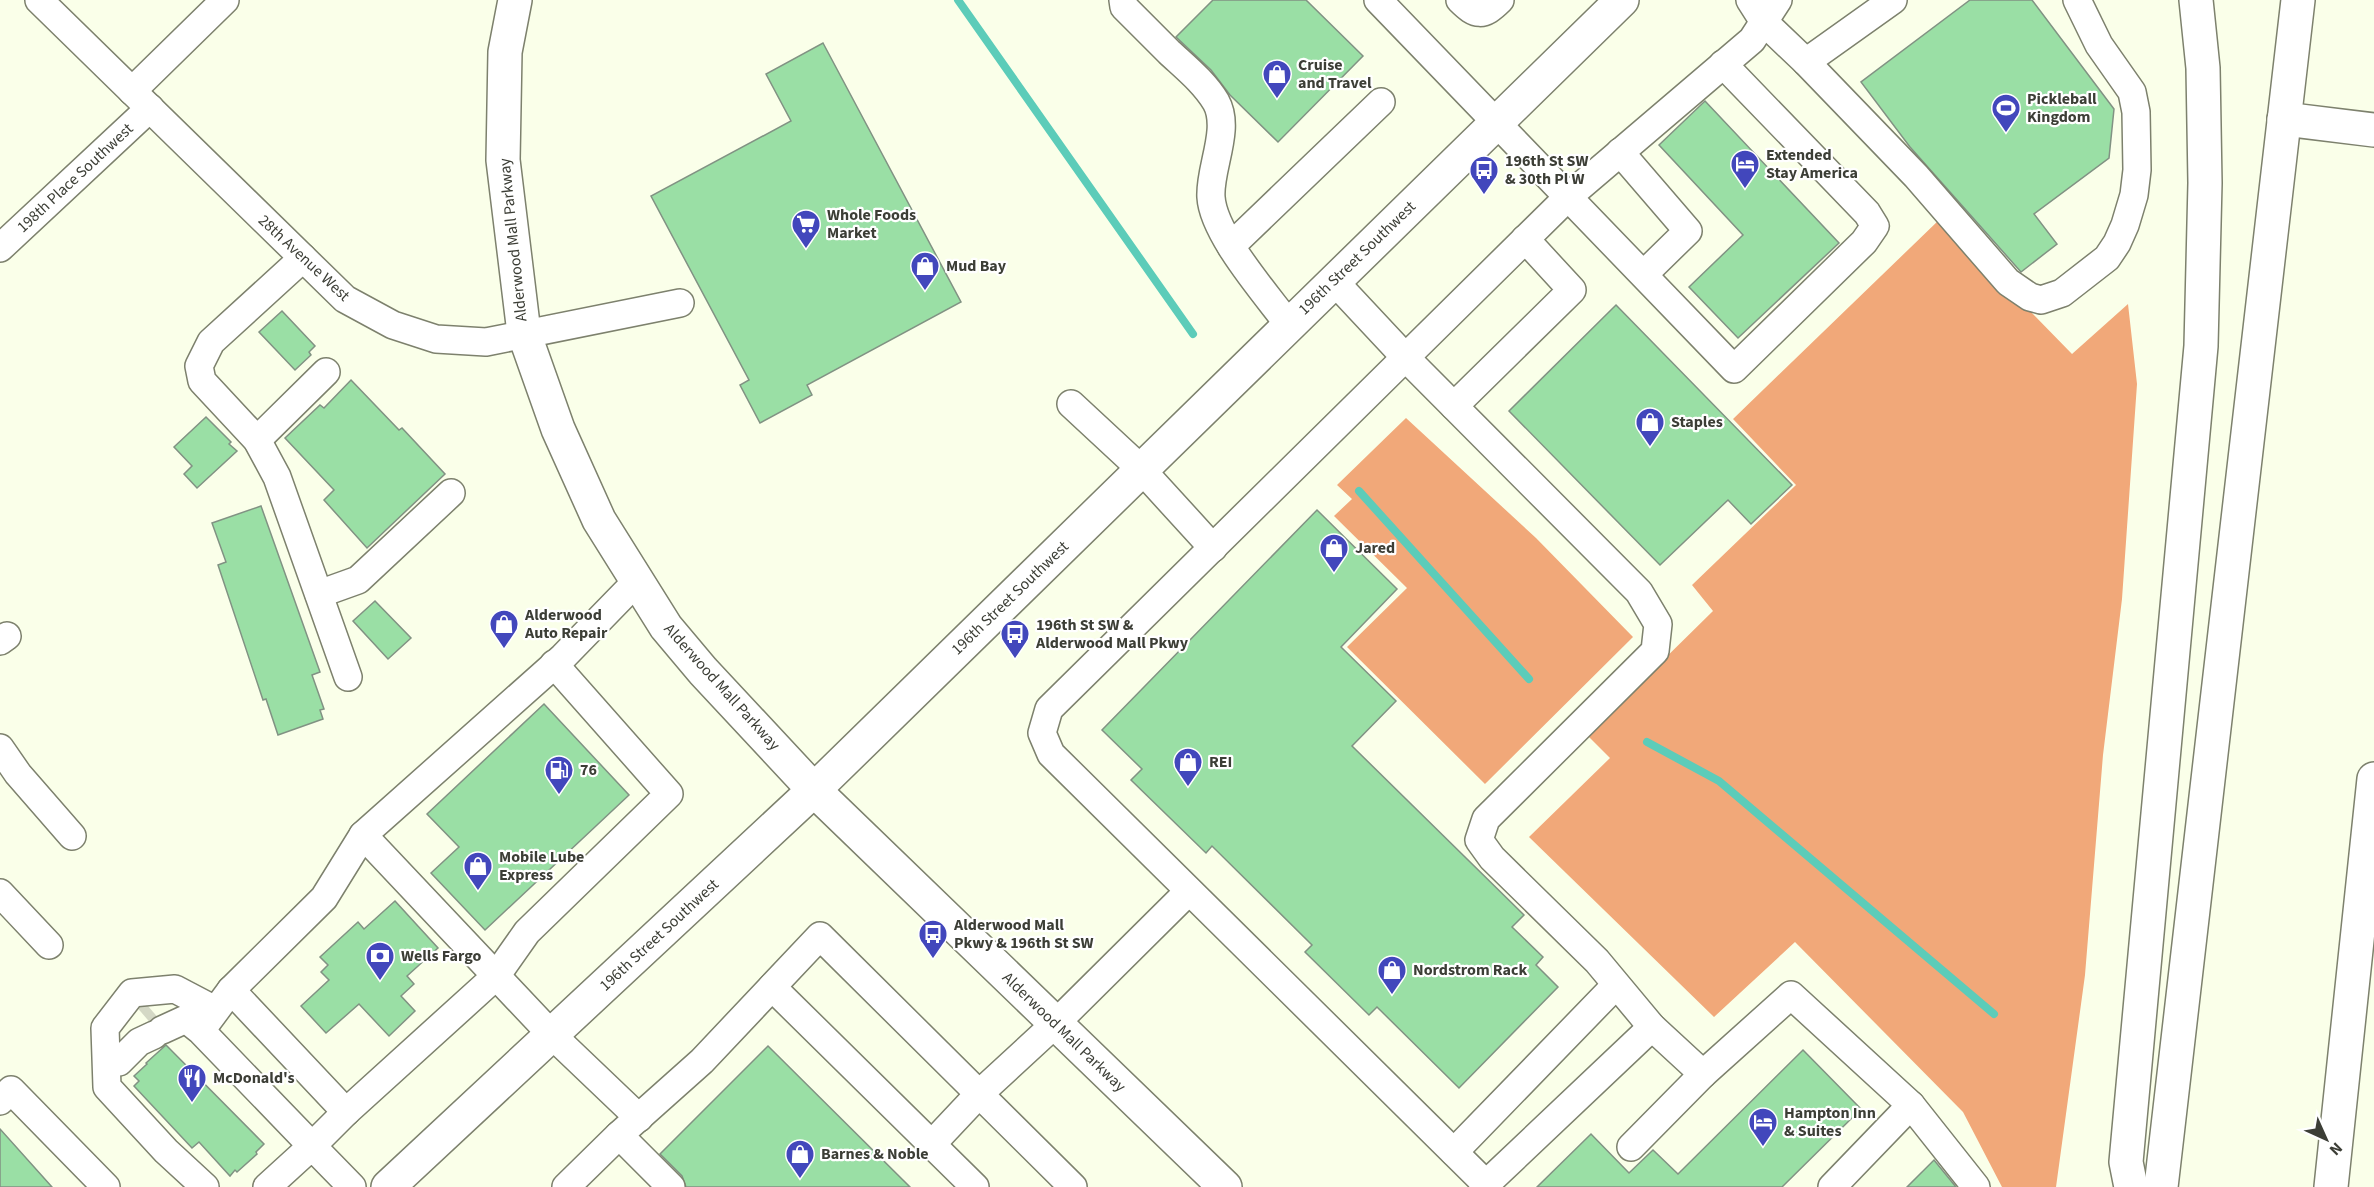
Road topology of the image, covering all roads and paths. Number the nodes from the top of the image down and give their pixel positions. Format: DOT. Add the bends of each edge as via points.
graph roads {
  1 [pos="39,0"];
  2 [pos="225,0"];
  3 [pos="515,0"];
  4 [pos="1123,0"];
  5 [pos="1378,0"];
  6 [pos="1460,0"];
  7 [pos="1500,0"];
  8 [pos="1622,0"];
  9 [pos="1893,0"];
  10 [pos="2077,0"];
  11 [pos="2196,0"];
  12 [pos="2298,0"];
  13 [pos="1764,7"];
  14 [pos="1806,62"];
  15 [pos="1723,64"];
  16 [pos="141,99"];
  17 [pos="1381,102"];
  18 [pos="2284,119"];
  19 [pos="1495,123"];
  20 [pos="2374,130"];
  21 [pos="1620,152"];
  22 [pos="1569,196"];
  23 [pos="1525,239"];
  24 [pos="1231,246"];
  25 [pos="0,248"];
  26 [pos="303,258"];
  27 [pos="1644,274"];
  28 [pos="1334,281"];
  29 [pos="680,303"];
  30 [pos="1289,325"];
  31 [pos="524,333"];
  32 [pos="1406,358"];
  33 [pos="326,372"];
  34 [pos="1071,404"];
  35 [pos="1454,406"];
  36 [pos="257,440"];
  37 [pos="1142,469"];
  38 [pos="451,493"];
  39 [pos="1213,548"];
  40 [pos="637,581"];
  41 [pos="319,594"];
  42 [pos="555,664"];
  43 [pos="348,677"];
  44 [pos="0,748"];
  45 [pos="2374,779"];
  46 [pos="814,790"];
  47 [pos="363,835"];
  48 [pos="72,836"];
  49 [pos="1189,891"];
  50 [pos="0,893"];
  51 [pos="49,945"];
  52 [pos="496,976"];
  53 [pos="1616,985"];
  54 [pos="772,987"];
  55 [pos="208,1012"];
  56 [pos="1056,1023"];
  57 [pos="1652,1027"];
  58 [pos="552,1035"];
  59 [pos="119,1062"];
  60 [pos="1703,1074"];
  61 [pos="979,1094"];
  62 [pos="5,1095"];
  63 [pos="1911,1105"];
  64 [pos="345,1112"];
  65 [pos="629,1127"];
  66 [pos="931,1144"];
  67 [pos="312,1146"];
  68 [pos="1631,1147"];
  69 [pos="1454,1152"];
  70 [pos="1484,1185"];
  71 [pos="106,1187"];
  72 [pos="206,1187"];
  73 [pos="219,1187"];
  74 [pos="267,1187"];
  75 [pos="352,1187"];
  76 [pos="388,1187"];
  77 [pos="566,1187"];
  78 [pos="671,1187"];
  79 [pos="975,1187"];
  80 [pos="1073,1187"];
  81 [pos="1225,1187"];
  82 [pos="1832,1187"];
  83 [pos="1976,1187"];
  84 [pos="2131,1187"];
  85 [pos="2161,1187"];
  86 [pos="2331,1187"];
  1 -- 16 [label="street, 28th Avenue West"];
  2 -- 16 [label="street, 198th Place Southwest"];
  3 -- 31 [label="main road, Alderwood Mall Parkway" via="505,52 503,160"];
  4 -- 24 [label="street" via="1124,7 1198,78 1217,103 1220,138 1210,196 1213,211"];
  5 -- 19 [label="street"];
  6 -- 7 [label="street" via="1472,11 1480,12"];
  8 -- 19 [label="main road, 196th Street Southwest"];
  9 -- 14 [label="street"];
  10 -- 14 [label="street" via="2099,45 2132,92 2136,112 2136,178 2125,225 2107,258 2062,293 2042,300 2008,282 1916,176"];
  11 -- 84 [label="main road" via="2203,68 2205,183 2201,346 2126,1162"];
  12 -- 18 [label="main road"];
  13 -- 14 [label="street"];
  13 -- 15 [label="street" via="1752,40"];
  15 -- 21 [label="street"];
  15 -- 27 [label="street" via="1867,213 1875,226 1864,242 1734,369"];
  16 -- 25 [label="street, 198th Place Southwest"];
  16 -- 26 [label="street, 28th Avenue West"];
  17 -- 24 [label="street"];
  18 -- 20 [label="main road"];
  18 -- 85 [label="main road"];
  19 -- 22 [label="street"];
  19 -- 28 [label="main road, 196th Street Southwest"];
  21 -- 22 [label="street"];
  21 -- 27 [label="street" via="1688,231"];
  22 -- 23 [label="street"];
  22 -- 27 [label="street"];
  23 -- 32 [label="street"];
  23 -- 35 [label="street" via="1572,290"];
  24 -- 30 [label="street"];
  26 -- 31 [label="street, 28th Avenue West" via="345,300 393,325 436,339 486,342"];
  26 -- 36 [label="street" via="211,342 199,366 202,381"];
  28 -- 30 [label="main road, 196th Street Southwest"];
  28 -- 32 [label="street"];
  29 -- 31 [label="street, 28th Avenue West"];
  30 -- 37 [label="main road, 196th Street Southwest"];
  31 -- 40 [label="main road, Alderwood Mall Parkway" via="558,429 599,520"];
  32 -- 35 [label="street"];
  32 -- 39 [label="street"];
  33 -- 36 [label="street"];
  34 -- 37 [label="street"];
  35 -- 53 [label="street" via="1639,592 1658,624 1655,651 1486,819 1479,840"];
  36 -- 41 [label="street" via="277,477"];
  37 -- 39 [label="street"];
  37 -- 46 [label="main road, 196th Street Southwest"];
  38 -- 41 [label="street" via="358,580"];
  39 -- 49 [label="street" via="1049,709 1042,733 1051,754"];
  40 -- 42 [label="street"];
  40 -- 46 [label="main road, Alderwood Mall Parkway" via="666,627 703,671"];
  41 -- 43 [label="street"];
  42 -- 47 [label="street"];
  42 -- 52 [label="street" via="669,794 527,932"];
  44 -- 48 [label="street"];
  45 -- 86 [label="main road"];
  46 -- 56 [label="main road, Alderwood Mall Parkway"];
  46 -- 58 [label="main road, 196th Street Southwest"];
  47 -- 52 [label="street"];
  47 -- 55 [label="street" via="324,898"];
  49 -- 56 [label="street"];
  49 -- 69 [label="street"];
  50 -- 51 [label="street"];
  52 -- 58 [label="street"];
  52 -- 64 [label="street"];
  53 -- 57 [label="street"];
  53 -- 69 [label="street"];
  54 -- 61 [label="street" via="820,936"];
  54 -- 65 [label="street" via="702,1061"];
  54 -- 66 [label="street"];
  55 -- 59 [label="street" via="139,1042"];
  55 -- 59 [label="street" via="171,1005 144,1009 125,1029"];
  55 -- 64 [label="street"];
  55 -- 67 [label="street"];
  55 -- 72 [label="street" via="175,989 132,993 105,1028 107,1087 166,1151"];
  56 -- 61 [label="street"];
  56 -- 81 [label="main road, Alderwood Mall Parkway"];
  57 -- 60 [label="street"];
  57 -- 70 [label="street"];
  58 -- 65 [label="street"];
  58 -- 76 [label="main road, 196th Street Southwest"];
  59 -- 73 [label="street" via="121,1081 178,1145 219,1181"];
  60 -- 63 [label="street" via="1791,995"];
  60 -- 68 [label="street"];
  61 -- 66 [label="street"];
  61 -- 80 [label="street"];
  62 -- 71 [label="street"];
  63 -- 82 [label="street"];
  63 -- 83 [label="street"];
  64 -- 67 [label="street"];
  65 -- 77 [label="street"];
  65 -- 78 [label="street"];
  66 -- 79 [label="street"];
  67 -- 74 [label="street"];
  67 -- 75 [label="street"];
  69 -- 70 [label="street"];
}
